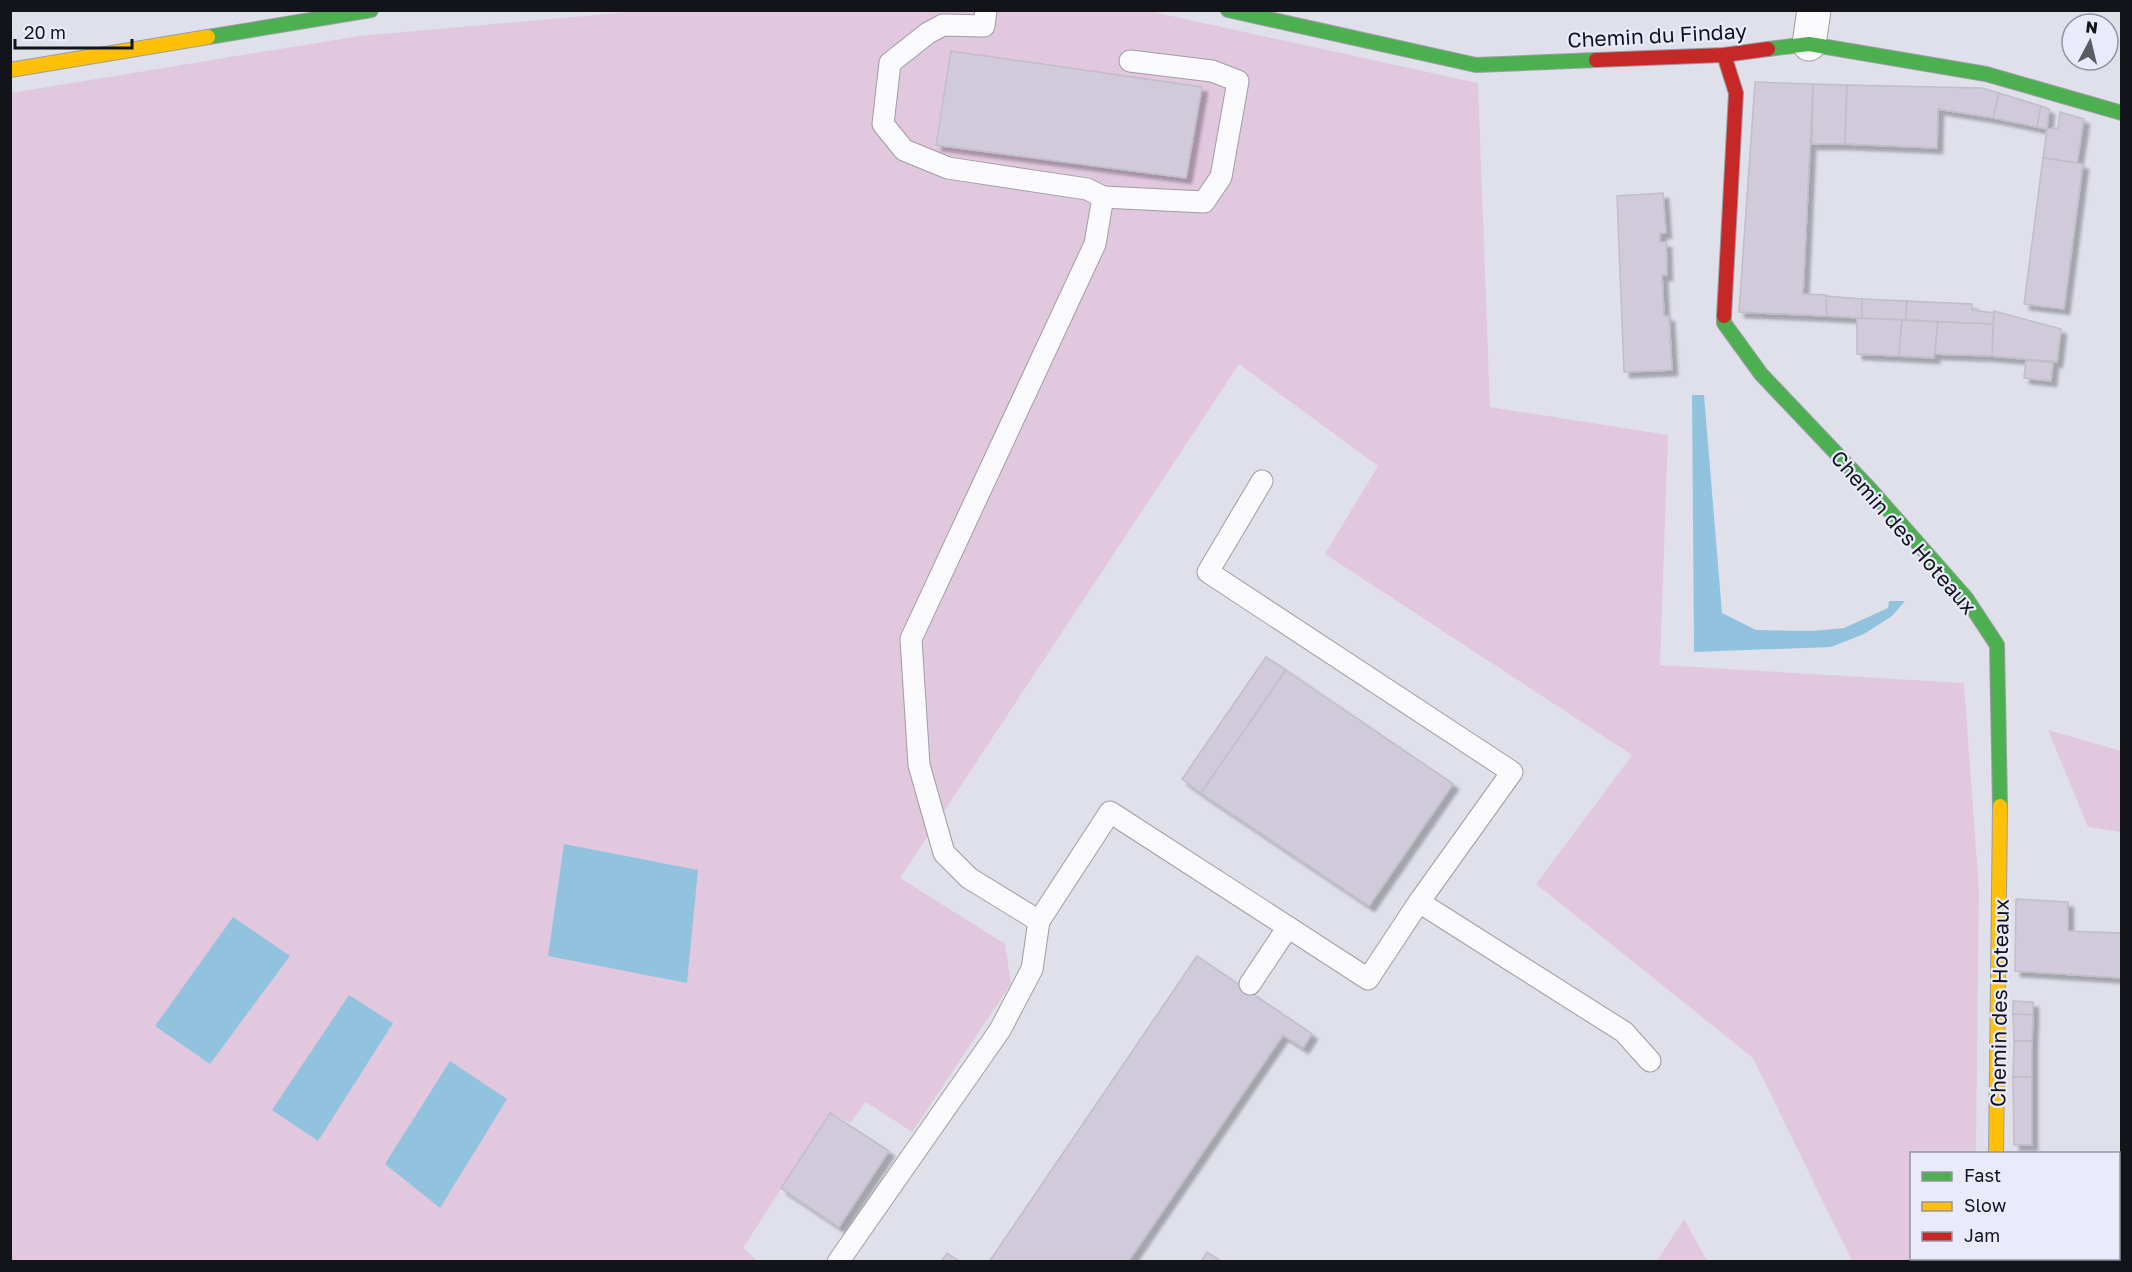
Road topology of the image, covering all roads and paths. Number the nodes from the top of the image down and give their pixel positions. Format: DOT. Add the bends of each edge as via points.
graph roads {
  1 [pos="371,10"];
  2 [pos="986,10"];
  3 [pos="1228,10"];
  4 [pos="1814,10"];
  5 [pos="1809,44"];
  6 [pos="1724,55"];
  7 [pos="1130,61"];
  8 [pos="10,70"];
  9 [pos="2121,113"];
  10 [pos="1103,197"];
  11 [pos="1262,480"];
  12 [pos="1419,902"];
  13 [pos="1039,921"];
  14 [pos="1288,927"];
  15 [pos="1250,984"];
  16 [pos="1650,1061"];
  17 [pos="1996,1152"];
  18 [pos="838,1262"];
  1 -- 8 [label="street"];
  2 -- 10 [label="lane" via="984,26 943,25 890,63 883,123 904,150 948,168 1087,189"];
  3 -- 6 [label="street, Chemin du Finday" via="1476,65"];
  4 -- 5 [label="street"];
  5 -- 6 [label="street, Chemin du Finday"];
  5 -- 9 [label="street, Chemin du Finday" via="1986,74"];
  6 -- 17 [label="street, Chemin des Hoteaux" via="1736,93 1724,323 1761,374 1966,598 1997,645 2001,836"];
  7 -- 10 [label="lane" via="1212,71 1238,81 1221,177 1204,202"];
  10 -- 13 [label="lane" via="1095,244 911,639 919,765 944,853 969,878"];
  11 -- 12 [label="lane" via="1208,572 1512,772"];
  12 -- 14 [label="lane" via="1368,979"];
  12 -- 16 [label="lane" via="1624,1032"];
  13 -- 14 [label="lane" via="1110,812"];
  13 -- 18 [label="lane" via="1032,969 1000,1030"];
  14 -- 15 [label="lane"];
}
